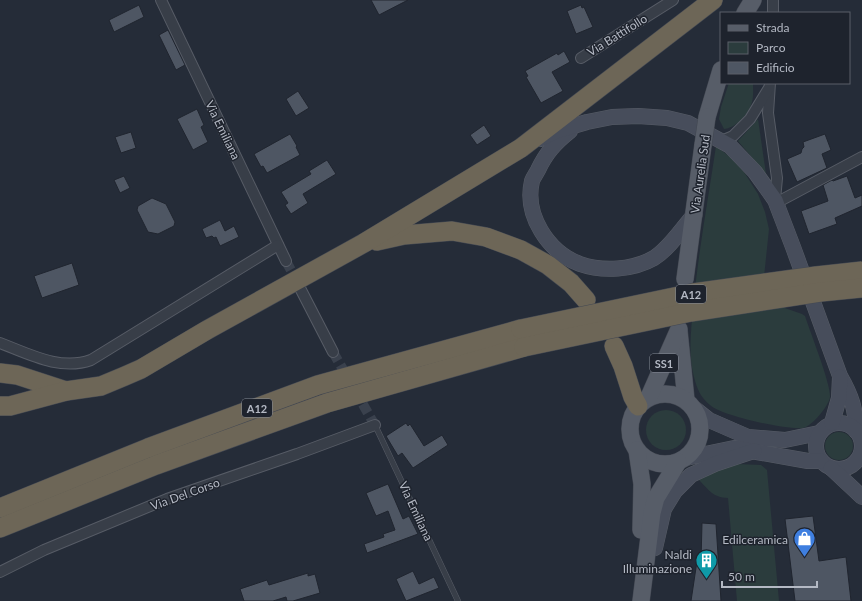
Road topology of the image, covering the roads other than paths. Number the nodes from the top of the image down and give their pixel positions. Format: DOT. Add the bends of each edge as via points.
graph roads {
  1 [pos="161,0"];
  2 [pos="673,0"];
  3 [pos="713,0"];
  4 [pos="753,0"];
  5 [pos="773,0"];
  6 [pos="746,12"];
  7 [pos="773,12"];
  8 [pos="581,58"];
  9 [pos="720,74"];
  10 [pos="770,85"];
  11 [pos="577,125"];
  12 [pos="721,141"];
  13 [pos="521,148"];
  14 [pos="862,157"];
  15 [pos="775,202"];
  16 [pos="694,214"];
  17 [pos="364,243"];
  18 [pos="278,246"];
  19 [pos="286,261"];
  20 [pos="862,271"];
  21 [pos="685,279"];
  22 [pos="300,288"];
  23 [pos="862,288"];
  24 [pos="586,300"];
  25 [pos="0,343"];
  26 [pos="614,346"];
  27 [pos="333,352"];
  28 [pos="0,373"];
  29 [pos="840,376"];
  30 [pos="66,391"];
  31 [pos="644,402"];
  32 [pos="690,404"];
  33 [pos="0,406"];
  34 [pos="374,423"];
  35 [pos="832,423"];
  36 [pos="856,430"];
  37 [pos="819,433"];
  38 [pos="637,450"];
  39 [pos="754,451"];
  40 [pos="861,458"];
  41 [pos="682,460"];
  42 [pos="826,464"];
  43 [pos="862,497"];
  44 [pos="1,523"];
  45 [pos="645,563"];
  46 [pos="0,572"];
  47 [pos="458,601"];
  48 [pos="641,601"];
  1 -- 18 [label="street, Via Emiliana"];
  2 -- 8 [label="street, Via Battifollo"];
  3 -- 13 [label="highway"];
  4 -- 6 [label="main road"];
  5 -- 7 [label="street"];
  9 -- 16 [label="main road, Via Aurelia Sud, bridge" via="708,116"];
  10 -- 12 [label="street" via="750,119 734,136"];
  10 -- 15 [label="street" via="768,113 777,178"];
  11 -- 12 [label="main road" via="612,117 667,118 688,123"];
  11 -- 13 [label="main road"];
  11 -- 16 [label="main road" via="544,157 532,180 530,198 535,219 545,237 563,254 580,264 602,268 622,269 640,265 667,249"];
  12 -- 15 [label="main road" via="730,146 755,172"];
  13 -- 17 [label="highway"];
  14 -- 15 [label="street"];
  15 -- 29 [label="main road"];
  16 -- 21 [label="main road, Via Aurelia Sud"];
  17 -- 24 [label="highway" via="404,235 452,231 486,237 521,250 548,265 571,283"];
  17 -- 30 [label="highway" via="141,369 101,386"];
  18 -- 19 [label="street, Via Emiliana"];
  18 -- 25 [label="street" via="98,356 84,362 57,363"];
  20 -- 44 [label="highway, A12 / A12, bridge" via="693,293 521,329 318,385 148,448"];
  22 -- 27 [label="street"];
  23 -- 44 [label="highway, A12 / A12, bridge" via="691,312 524,347 327,403"];
  26 -- 31 [label="highway" via="633,397"];
  28 -- 30 [label="highway" via="17,375"];
  29 -- 35 [label="main road" via="840,398"];
  29 -- 36 [label="main road" via="856,413"];
  30 -- 33 [label="highway" via="10,406"];
  31 -- 32 [label="main road" via="666,393 677,395"];
  31 -- 32 [label="main road, SS1" via="679,329"];
  31 -- 38 [label="main road" via="633,414 630,423 631,437"];
  32 -- 37 [label="main road" via="709,420 748,437 785,440"];
  32 -- 41 [label="main road" via="699,419 701,430 694,450"];
  34 -- 46 [label="street, Via Del Corso" via="298,454 167,499 44,550"];
  34 -- 47 [label="lane, Via Emiliana"];
  35 -- 36 [label="main road" via="845,423"];
  35 -- 37 [label="main road"];
  36 -- 40 [label="main road" via="862,442"];
  37 -- 42 [label="main road" via="815,448 817,455"];
  38 -- 41 [label="main road" via="645,458 656,463 667,464"];
  38 -- 45 [label="main road" via="642,484 640,556"];
  39 -- 41 [label="main road" via="734,448"];
  39 -- 42 [label="main road"];
  39 -- 45 [label="main road" via="714,464 691,475 675,491 664,509 654,550"];
  40 -- 42 [label="main road" via="851,466 838,469"];
  41 -- 45 [label="main road" via="656,498"];
  42 -- 43 [label="main road"];
  45 -- 48 [label="main road"];
}
